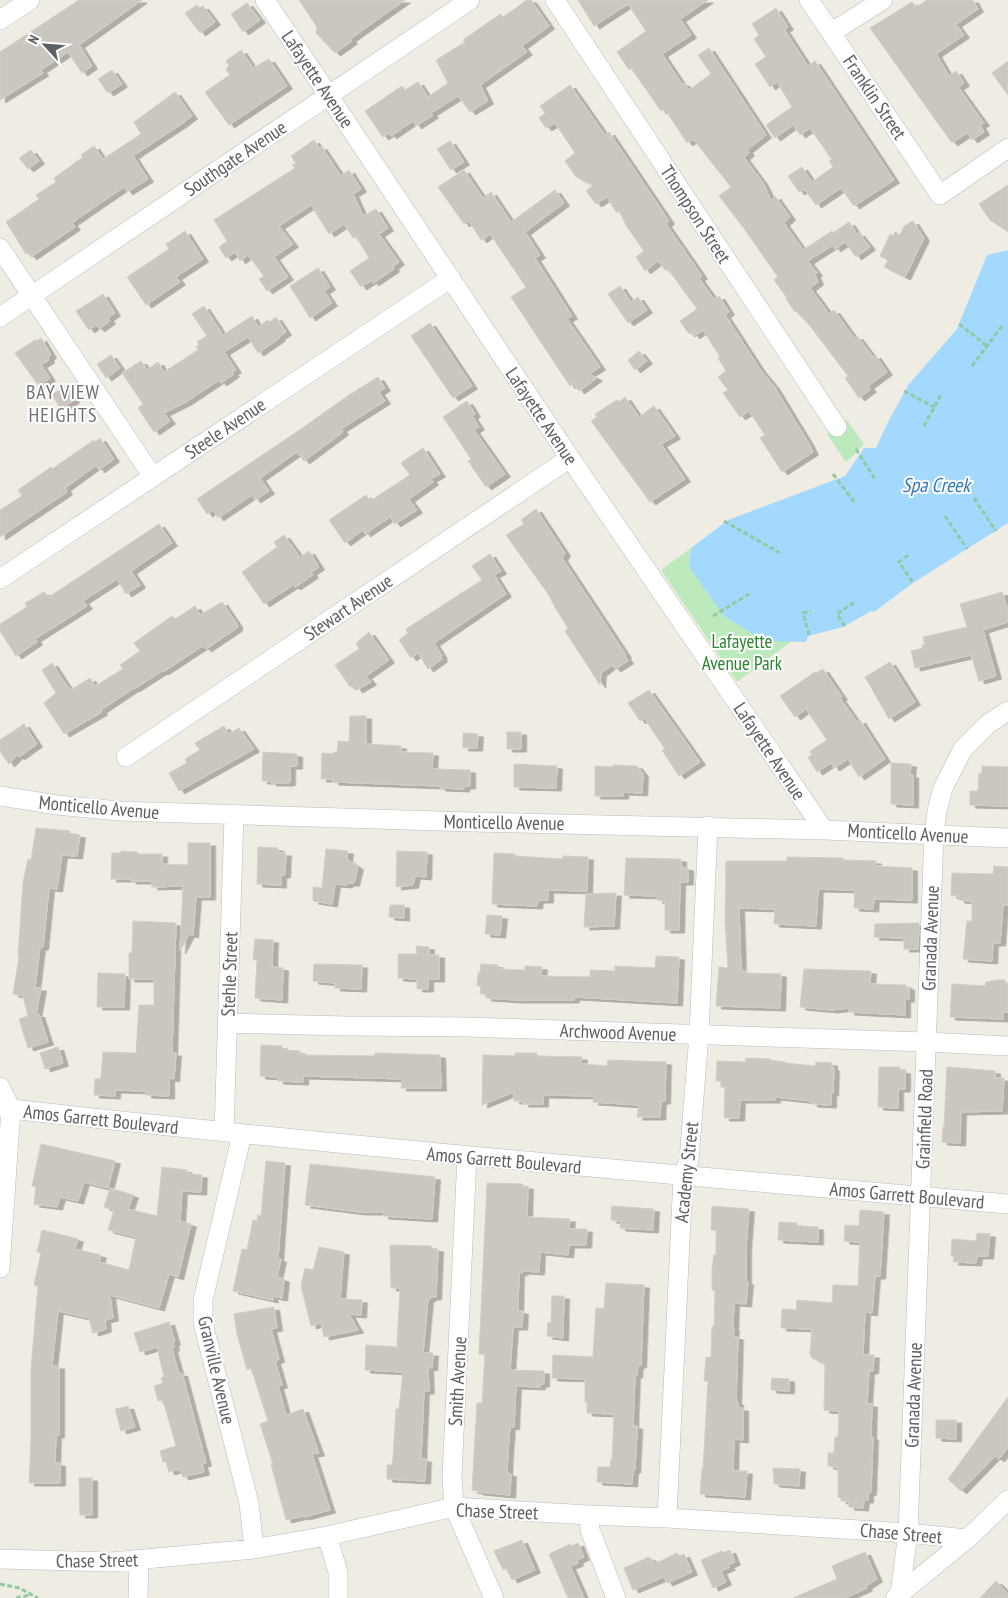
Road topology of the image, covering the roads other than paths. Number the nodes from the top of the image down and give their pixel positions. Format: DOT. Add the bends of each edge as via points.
graph roads {
  1 [pos="30,0"];
  2 [pos="265,0"];
  3 [pos="470,0"];
  4 [pos="555,0"];
  5 [pos="809,0"];
  6 [pos="883,0"];
  7 [pos="0,20"];
  8 [pos="832,32"];
  9 [pos="328,95"];
  10 [pos="1008,148"];
  11 [pos="0,248"];
  12 [pos="451,278"];
  13 [pos="31,296"];
  14 [pos="0,317"];
  15 [pos="837,427"];
  16 [pos="570,458"];
  17 [pos="153,477"];
  18 [pos="0,580"];
  19 [pos="1008,711"];
  20 [pos="126,757"];
  21 [pos="0,796"];
  22 [pos="234,815"];
  23 [pos="708,826"];
  24 [pos="824,830"];
  25 [pos="934,834"];
  26 [pos="1008,838"];
  27 [pos="227,1023"];
  28 [pos="699,1034"];
  29 [pos="926,1042"];
  30 [pos="1008,1046"];
  31 [pos="0,1086"];
  32 [pos="5,1108"];
  33 [pos="233,1133"];
  34 [pos="466,1156"];
  35 [pos="683,1176"];
  36 [pos="921,1196"];
  37 [pos="1008,1204"];
  38 [pos="0,1268"];
  39 [pos="1008,1500"];
  40 [pos="454,1507"];
  41 [pos="589,1516"];
  42 [pos="667,1518"];
  43 [pos="908,1533"];
  44 [pos="328,1536"];
  45 [pos="967,1539"];
  46 [pos="254,1549"];
  47 [pos="0,1559"];
  48 [pos="139,1560"];
  49 [pos="897,1596"];
  50 [pos="138,1598"];
  51 [pos="338,1598"];
  52 [pos="494,1598"];
  53 [pos="616,1598"];
  1 -- 7 [label="street"];
  2 -- 9 [label="street, Lafayette Avenue"];
  3 -- 9 [label="street, Southgate Avenue"];
  4 -- 15 [label="street, Thompson Street"];
  5 -- 8 [label="street, Franklin Street"];
  6 -- 8 [label="street"];
  8 -- 10 [label="street, Franklin Street" via="940,195"];
  9 -- 12 [label="street, Lafayette Avenue"];
  9 -- 13 [label="street, Southgate Avenue"];
  11 -- 13 [label="street"];
  12 -- 16 [label="street, Lafayette Avenue"];
  12 -- 17 [label="street, Steele Avenue"];
  13 -- 14 [label="street, Southgate Avenue"];
  13 -- 17 [label="street"];
  16 -- 20 [label="street, Stewart Avenue"];
  16 -- 24 [label="street, Lafayette Avenue"];
  17 -- 18 [label="street, Steele Avenue"];
  19 -- 25 [label="street, Granada Avenue" via="988,724 963,749 943,788"];
  21 -- 22 [label="street, Monticello Avenue" via="119,811"];
  22 -- 23 [label="street, Monticello Avenue"];
  22 -- 27 [label="street, Stehle Street"];
  23 -- 24 [label="street, Monticello Avenue"];
  23 -- 28 [label="street, Academy Street"];
  24 -- 25 [label="street, Monticello Avenue"];
  25 -- 26 [label="street, Monticello Avenue"];
  25 -- 29 [label="street, Granada Avenue"];
  27 -- 28 [label="street, Archwood Avenue"];
  27 -- 33 [label="street, Stehle Street"];
  28 -- 29 [label="street, Archwood Avenue"];
  28 -- 35 [label="street, Academy Street" via="689,1160"];
  29 -- 30 [label="street, Archwood Avenue"];
  29 -- 36 [label="street, Grainfield Road"];
  31 -- 32 [label="street"];
  32 -- 33 [label="street, Amos Garrett Boulevard"];
  32 -- 38 [label="street"];
  33 -- 34 [label="street, Amos Garrett Boulevard"];
  33 -- 46 [label="street, Granville Avenue" via="203,1300 203,1323 249,1503"];
  34 -- 35 [label="street, Amos Garrett Boulevard"];
  34 -- 40 [label="street, Smith Avenue" via="452,1478"];
  35 -- 36 [label="street, Amos Garrett Boulevard"];
  35 -- 42 [label="street, Academy Street"];
  36 -- 37 [label="street, Amos Garrett Boulevard"];
  36 -- 43 [label="street, Granada Avenue"];
  39 -- 45 [label="street"];
  40 -- 41 [label="street, Chase Street"];
  40 -- 44 [label="street, Chase Street"];
  40 -- 52 [label="street, Smith Avenue"];
  41 -- 42 [label="street, Chase Street"];
  41 -- 53 [label="street" via="590,1530"];
  42 -- 43 [label="street, Chase Street"];
  43 -- 45 [label="street, Chase Street"];
  43 -- 49 [label="street, Granada Avenue"];
  44 -- 46 [label="street, Chase Street"];
  44 -- 51 [label="street" via="338,1572"];
  45 -- 49 [label="street"];
  46 -- 48 [label="street, Chase Street"];
  47 -- 48 [label="street, Chase Street"];
  48 -- 50 [label="street"];
}
